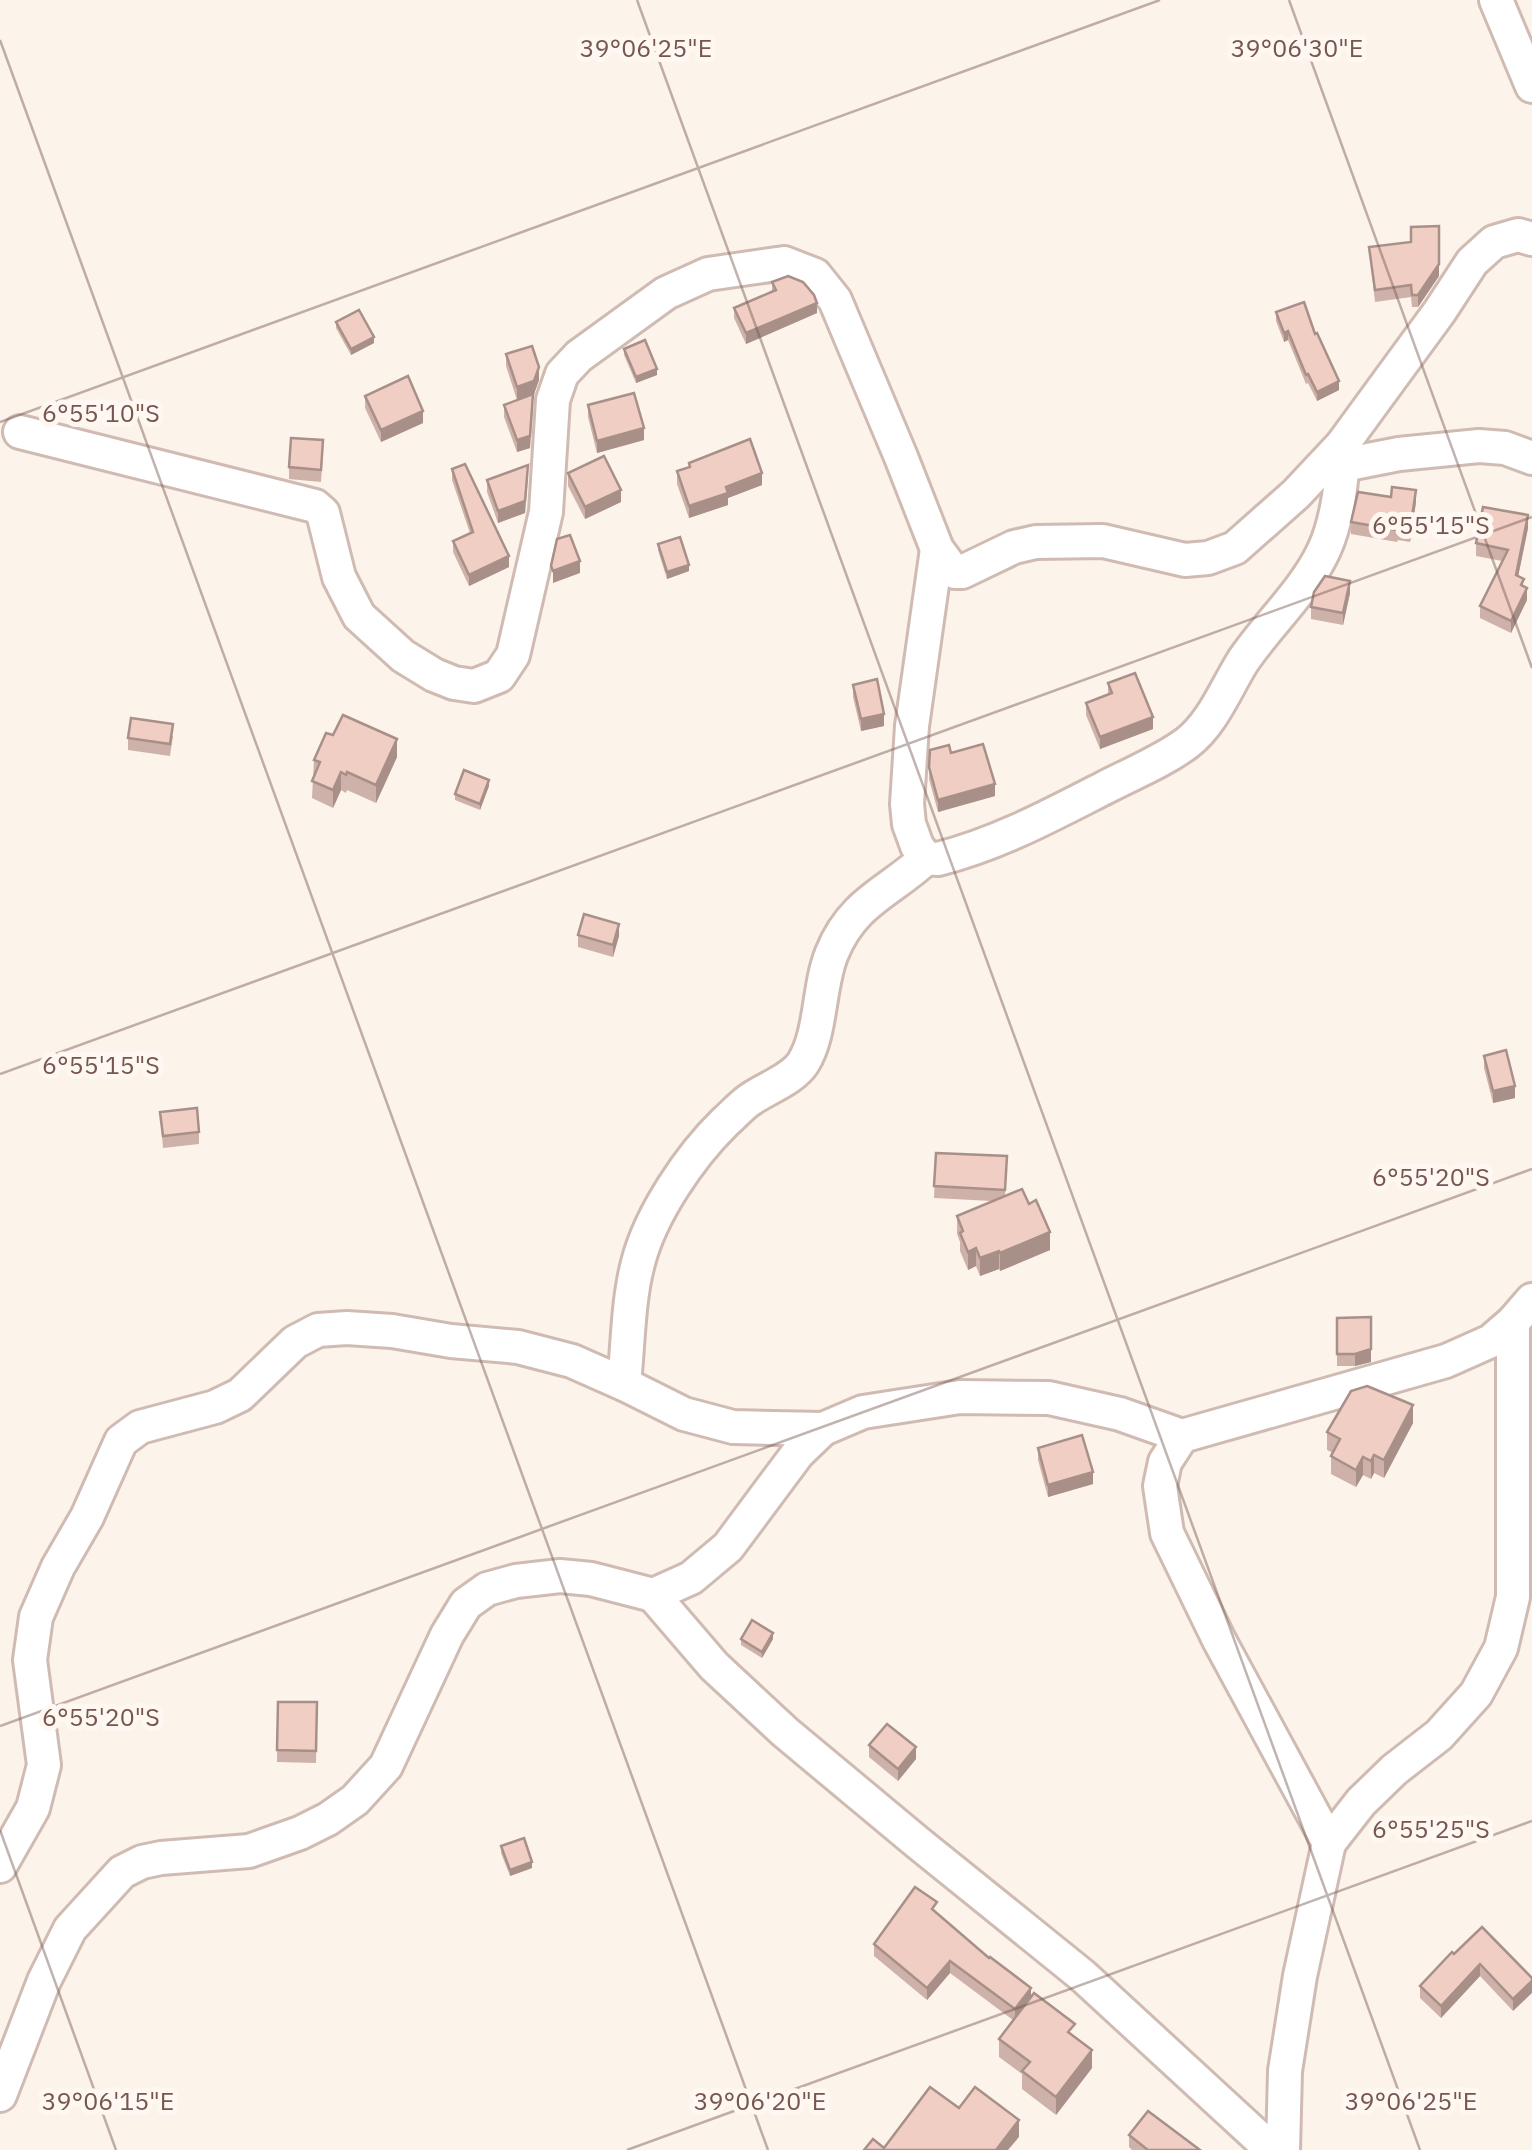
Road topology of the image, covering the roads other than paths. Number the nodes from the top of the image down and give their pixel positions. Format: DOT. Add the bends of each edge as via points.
graph roads {
  1 [pos="1496,0"];
  2 [pos="1532,86"];
  3 [pos="1532,238"];
  4 [pos="20,432"];
  5 [pos="1343,455"];
  6 [pos="1532,458"];
  7 [pos="936,549"];
  8 [pos="926,858"];
  9 [pos="1522,1311"];
  10 [pos="624,1384"];
  11 [pos="822,1429"];
  12 [pos="1182,1436"];
  13 [pos="652,1595"];
  14 [pos="1329,1843"];
  15 [pos="0,1866"];
  16 [pos="0,2096"];
  17 [pos="1272,2150"];
  18 [pos="1283,2150"];
  1 -- 2 [label="street"];
  3 -- 5 [label="street" via="1494,242 1472,262"];
  4 -- 7 [label="street" via="315,506 359,616 403,656 454,683 474,686 499,676 513,655 546,512 553,400 562,374 666,293 708,274 784,263 815,275 835,300"];
  5 -- 6 [label="street" via="1479,446"];
  5 -- 7 [label="street" via="1235,548 1208,558 1185,560 1102,541 1051,541 1014,547 962,572"];
  5 -- 8 [label="street" via="1325,548 1189,741 1010,836"];
  7 -- 8 [label="street" via="907,804"];
  8 -- 10 [label="street" via="846,926 831,954 810,1051 800,1068 720,1127 666,1200 638,1263"];
  9 -- 12 [label="street" via="1491,1341 1446,1361"];
  9 -- 14 [label="street" via="1513,1597 1501,1648 1476,1694 1361,1802"];
  10 -- 11 [label="street" via="684,1414 733,1427"];
  10 -- 15 [label="street" via="518,1346 318,1330 295,1342 240,1395 140,1427 121,1441 36,1617 30,1660 44,1765 33,1808"];
  11 -- 12 [label="street" via="863,1412 960,1398 1049,1398"];
  11 -- 13 [label="street" via="728,1547 691,1578"];
  12 -- 14 [label="street" via="1165,1462 1160,1486 1167,1533"];
  13 -- 16 [label="street" via="560,1576 487,1589 466,1604 386,1766 355,1800 300,1833 249,1851 161,1858 122,1872 70,1929"];
  13 -- 17 [label="street" via="714,1666 786,1732 1083,1976"];
  14 -- 18 [label="street" via="1285,2072"];
}
